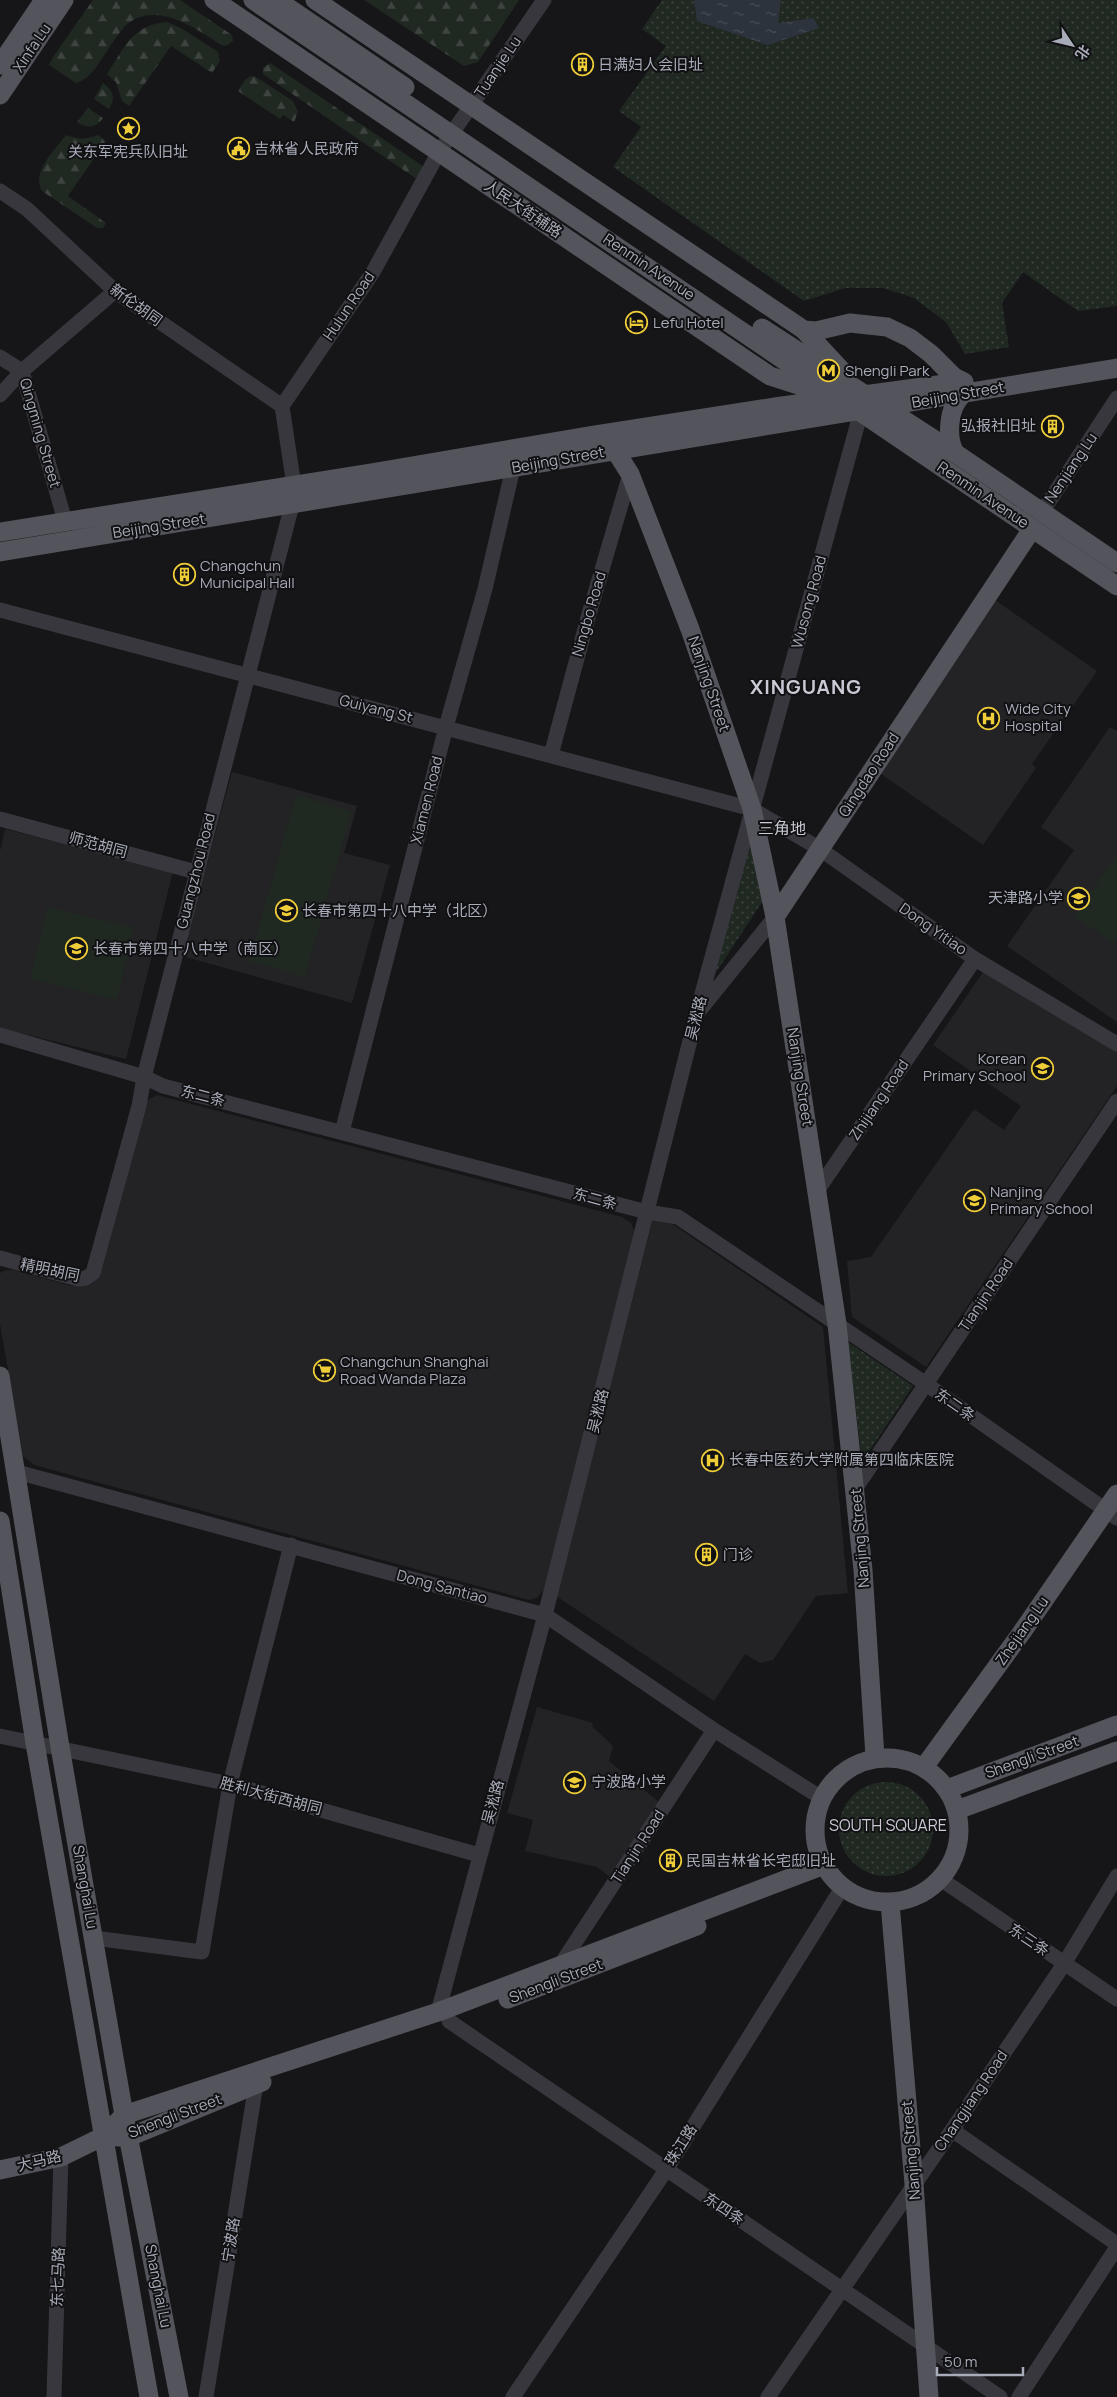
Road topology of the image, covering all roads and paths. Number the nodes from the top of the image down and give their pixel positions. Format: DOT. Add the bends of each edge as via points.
graph roads {
  1 [pos="44,0"];
  2 [pos="64,0"];
  3 [pos="214,0"];
  4 [pos="253,0"];
  5 [pos="277,0"];
  6 [pos="315,0"];
  7 [pos="544,0"];
  8 [pos="2,56"];
  9 [pos="0,95"];
  10 [pos="471,105"];
  11 [pos="455,128"];
  12 [pos="439,152"];
  13 [pos="0,191"];
  14 [pos="115,292"];
  15 [pos="804,330"];
  16 [pos="0,357"];
  17 [pos="1117,358"];
  18 [pos="1117,368"];
  19 [pos="22,371"];
  20 [pos="964,388"];
  21 [pos="0,395"];
  22 [pos="1117,398"];
  23 [pos="842,399"];
  24 [pos="863,404"];
  25 [pos="282,406"];
  26 [pos="884,408"];
  27 [pos="594,434"];
  28 [pos="615,450"];
  29 [pos="955,453"];
  30 [pos="513,468"];
  31 [pos="630,474"];
  32 [pos="294,486"];
  33 [pos="292,505"];
  34 [pos="1042,512"];
  35 [pos="65,521"];
  36 [pos="1032,528"];
  37 [pos="0,532"];
  38 [pos="0,552"];
  39 [pos="1117,563"];
  40 [pos="1117,586"];
  41 [pos="0,610"];
  42 [pos="246,676"];
  43 [pos="446,727"];
  44 [pos="551,755"];
  45 [pos="752,809"];
  46 [pos="0,819"];
  47 [pos="820,850"];
  48 [pos="196,872"];
  49 [pos="775,917"];
  50 [pos="976,959"];
  51 [pos="696,1015"];
  52 [pos="0,1036"];
  53 [pos="1117,1044"];
  54 [pos="144,1077"];
  55 [pos="1117,1101"];
  56 [pos="342,1132"];
  57 [pos="817,1191"];
  58 [pos="647,1212"];
  59 [pos="0,1258"];
  60 [pos="95,1266"];
  61 [pos="837,1324"];
  62 [pos="0,1376"];
  63 [pos="926,1384"];
  64 [pos="17,1472"];
  65 [pos="855,1489"];
  66 [pos="1117,1494"];
  67 [pos="1111,1514"];
  68 [pos="0,1521"];
  69 [pos="291,1545"];
  70 [pos="545,1615"];
  71 [pos="1117,1725"];
  72 [pos="714,1730"];
  73 [pos="0,1736"];
  74 [pos="35,1743"];
  75 [pos="60,1747"];
  76 [pos="1117,1751"];
  77 [pos="875,1757"];
  78 [pos="924,1767"];
  79 [pos="230,1784"];
  80 [pos="947,1788"];
  81 [pos="823,1799"];
  82 [pos="957,1810"];
  83 [pos="479,1855"];
  84 [pos="826,1870"];
  85 [pos="1117,1876"];
  86 [pos="942,1880"];
  87 [pos="842,1888"];
  88 [pos="890,1903"];
  89 [pos="94,1938"];
  90 [pos="561,1964"];
  91 [pos="1064,1964"];
  92 [pos="1117,1999"];
  93 [pos="444,2016"];
  94 [pos="256,2084"];
  95 [pos="124,2115"];
  96 [pos="952,2130"];
  97 [pos="104,2136"];
  98 [pos="129,2137"];
  99 [pos="61,2157"];
  100 [pos="0,2170"];
  101 [pos="666,2170"];
  102 [pos="914,2184"];
  103 [pos="1117,2246"];
  104 [pos="842,2290"];
  105 [pos="925,2345"];
  106 [pos="54,2397"];
  107 [pos="149,2397"];
  108 [pos="179,2397"];
  109 [pos="206,2397"];
  110 [pos="513,2397"];
  111 [pos="768,2397"];
  112 [pos="929,2397"];
  113 [pos="1000,2397"];
  114 [pos="1018,2397"];
  1 -- 8 [label="main road, Xinfa Lu"];
  2 -- 9 [label="main road, Xinfa Lu"];
  3 -- 12 [label="main road, 人民大街辅路"];
  4 -- 11 [label="main road, Renmin Avenue"];
  5 -- 11 [label="main road, Renmin Avenue"];
  6 -- 10 [label="main road"];
  7 -- 10 [label="street, Tuanjie Lu"];
  10 -- 11 [label="street, Tuanjie Lu"];
  10 -- 15 [label="main road"];
  11 -- 12 [label="street, Hulun Road"];
  11 -- 23 [label="main road, Renmin Avenue"];
  11 -- 24 [label="main road, Renmin Avenue"];
  12 -- 23 [label="main road, 人民大街辅路" via="770,376"];
  12 -- 25 [label="street, Hulun Road" via="373,272"];
  13 -- 14 [label="street, 新伦胡同" via="27,209"];
  14 -- 19 [label="street"];
  14 -- 25 [label="street, 新伦胡同"];
  15 -- 20 [label="main road" via="816,331 850,323 887,327 910,338 931,354"];
  15 -- 24 [label="main road"];
  16 -- 19 [label="street, Qingming Street"];
  17 -- 20 [label="main road, Beijing Street"];
  18 -- 20 [label="main road, Beijing Street"];
  19 -- 21 [label="street"];
  19 -- 35 [label="street, Qingming Street"];
  20 -- 24 [label="main road, Beijing Street"];
  20 -- 26 [label="main road, Beijing Street"];
  20 -- 29 [label="main road" via="955,405 950,429"];
  22 -- 34 [label="street, Nenjiang Lu"];
  23 -- 24 [label="main road, Renmin Avenue"];
  23 -- 27 [label="main road, Beijing Street"];
  24 -- 26 [label="main road, Beijing Street"];
  24 -- 28 [label="main road, Beijing Street"];
  24 -- 36 [label="main road, Renmin Avenue"];
  24 -- 45 [label="street, Wusong Road"];
  25 -- 32 [label="street"];
  26 -- 29 [label="main road, Renmin Avenue"];
  27 -- 28 [label="main road, Nanjing Street"];
  27 -- 32 [label="main road, Beijing Street"];
  28 -- 30 [label="main road, Beijing Street"];
  28 -- 31 [label="main road, Nanjing Street"];
  29 -- 34 [label="main road, Renmin Avenue"];
  30 -- 33 [label="main road, Beijing Street"];
  30 -- 43 [label="street, Xiamen Road" via="485,590"];
  31 -- 44 [label="street, Ningbo Road" via="588,614"];
  31 -- 45 [label="main road, Nanjing Street" via="690,629"];
  32 -- 35 [label="main road, Beijing Street"];
  33 -- 38 [label="main road, Beijing Street"];
  33 -- 42 [label="street, Guangzhou Road"];
  34 -- 39 [label="main road, Renmin Avenue"];
  35 -- 37 [label="main road, Beijing Street"];
  36 -- 40 [label="main road, Renmin Avenue"];
  36 -- 47 [label="main road, Qingdao Road"];
  41 -- 42 [label="street, Guiyang St"];
  42 -- 43 [label="street, Guiyang St"];
  42 -- 48 [label="street, Guangzhou Road"];
  43 -- 44 [label="street, Guiyang St"];
  43 -- 56 [label="street, Xiamen Road"];
  44 -- 45 [label="street, Guiyang St"];
  45 -- 47 [label="street, Dong Yitiao"];
  45 -- 49 [label="main road, Nanjing Street"];
  45 -- 51 [label="street, 吴淞路"];
  46 -- 48 [label="street, 师范胡同"];
  47 -- 49 [label="main road, Qingdao Road"];
  47 -- 50 [label="street, Dong Yitiao"];
  48 -- 54 [label="street, Guangzhou Road"];
  49 -- 51 [label="street, Qingdao Road"];
  49 -- 57 [label="main road, Nanjing Street"];
  50 -- 53 [label="street, Dong Yitiao"];
  50 -- 57 [label="street, Zhijiang Road"];
  51 -- 58 [label="street, 吴淞路"];
  52 -- 54 [label="street, 东二条"];
  54 -- 56 [label="street, 东二条" via="163,1086"];
  54 -- 60 [label="street, Guangzhou Road"];
  55 -- 63 [label="street, Tianjin Road"];
  56 -- 58 [label="street, 东二条"];
  57 -- 61 [label="main road, Nanjing Street"];
  58 -- 61 [label="street, 东二条" via="678,1217"];
  58 -- 70 [label="street, 吴淞路"];
  59 -- 60 [label="street, 精明胡同" via="78,1279 93,1273"];
  61 -- 63 [label="street, 东二条"];
  61 -- 65 [label="main road, Nanjing Street"];
  62 -- 64 [label="main road, Shanghai Lu"];
  63 -- 65 [label="street, Tianjin Road"];
  63 -- 67 [label="street, 东二条"];
  64 -- 69 [label="street, Dong Santiao"];
  64 -- 75 [label="main road, Shanghai Lu"];
  65 -- 77 [label="main road, Nanjing Street"];
  66 -- 67 [label="main road, Zhejiang Lu"];
  67 -- 78 [label="main road, Zhejiang Lu"];
  68 -- 74 [label="main road, Shanghai Lu"];
  69 -- 70 [label="street, Dong Santiao"];
  69 -- 79 [label="street"];
  70 -- 72 [label="street, Dong Santiao"];
  70 -- 83 [label="street, 吴淞路"];
  71 -- 80 [label="main road, Shengli Street"];
  72 -- 81 [label="street, Dong Santiao"];
  72 -- 90 [label="street, Tianjin Road"];
  73 -- 74 [label="street, 胜利大街西胡同"];
  74 -- 75 [label="street, 胜利大街西胡同"];
  74 -- 97 [label="main road, Shanghai Lu"];
  75 -- 79 [label="street, 胜利大街西胡同"];
  75 -- 89 [label="main road, Shanghai Lu"];
  76 -- 82 [label="main road, Shengli Street"];
  77 -- 78 [label="main road" via="899,1757"];
  77 -- 81 [label="main road" via="848,1767"];
  78 -- 80 [label="main road"];
  79 -- 83 [label="street, 胜利大街西胡同"];
  79 -- 89 [label="street" via="202,1952"];
  80 -- 82 [label="main road"];
  81 -- 84 [label="main road" via="814,1817"];
  82 -- 86 [label="main road" via="957,1847"];
  83 -- 93 [label="street, 吴淞路"];
  84 -- 87 [label="main road"];
  84 -- 90 [label="main road, Shengli Street"];
  84 -- 93 [label="main road, Shengli Street" via="637,1950"];
  85 -- 91 [label="street, Changjiang Road"];
  86 -- 88 [label="main road" via="914,1897"];
  86 -- 91 [label="street, 东三条"];
  87 -- 88 [label="main road" via="858,1897"];
  87 -- 101 [label="street, 珠江路"];
  88 -- 102 [label="main road, Nanjing Street"];
  89 -- 95 [label="main road, Shanghai Lu"];
  90 -- 93 [label="main road, Shengli Street"];
  91 -- 92 [label="street, 东三条"];
  91 -- 96 [label="street, Changjiang Road"];
  93 -- 94 [label="main road, Shengli Street"];
  93 -- 95 [label="main road, Shengli Street"];
  93 -- 101 [label="street, 东四条"];
  94 -- 98 [label="main road, Shengli Street"];
  94 -- 109 [label="street, 宁波路"];
  95 -- 97 [label="main road, Shengli Street"];
  95 -- 98 [label="main road, Shanghai Lu"];
  96 -- 102 [label="street, Changjiang Road"];
  96 -- 103 [label="street"];
  97 -- 98 [label="main road, Shengli Street"];
  97 -- 99 [label="main road, 大马路"];
  97 -- 107 [label="main road, Shanghai Lu"];
  98 -- 108 [label="main road, Shanghai Lu"];
  99 -- 100 [label="main road, 大马路"];
  99 -- 106 [label="street, 东七马路"];
  101 -- 104 [label="street, 东四条"];
  101 -- 110 [label="street, 珠江路"];
  102 -- 104 [label="street, Changjiang Road"];
  102 -- 105 [label="main road, Nanjing Street"];
  103 -- 114 [label="street"];
  104 -- 105 [label="street, 东四条"];
  104 -- 111 [label="street, Changjiang Road"];
  105 -- 112 [label="main road, Nanjing Street"];
  105 -- 113 [label="street, 东四条"];
}
